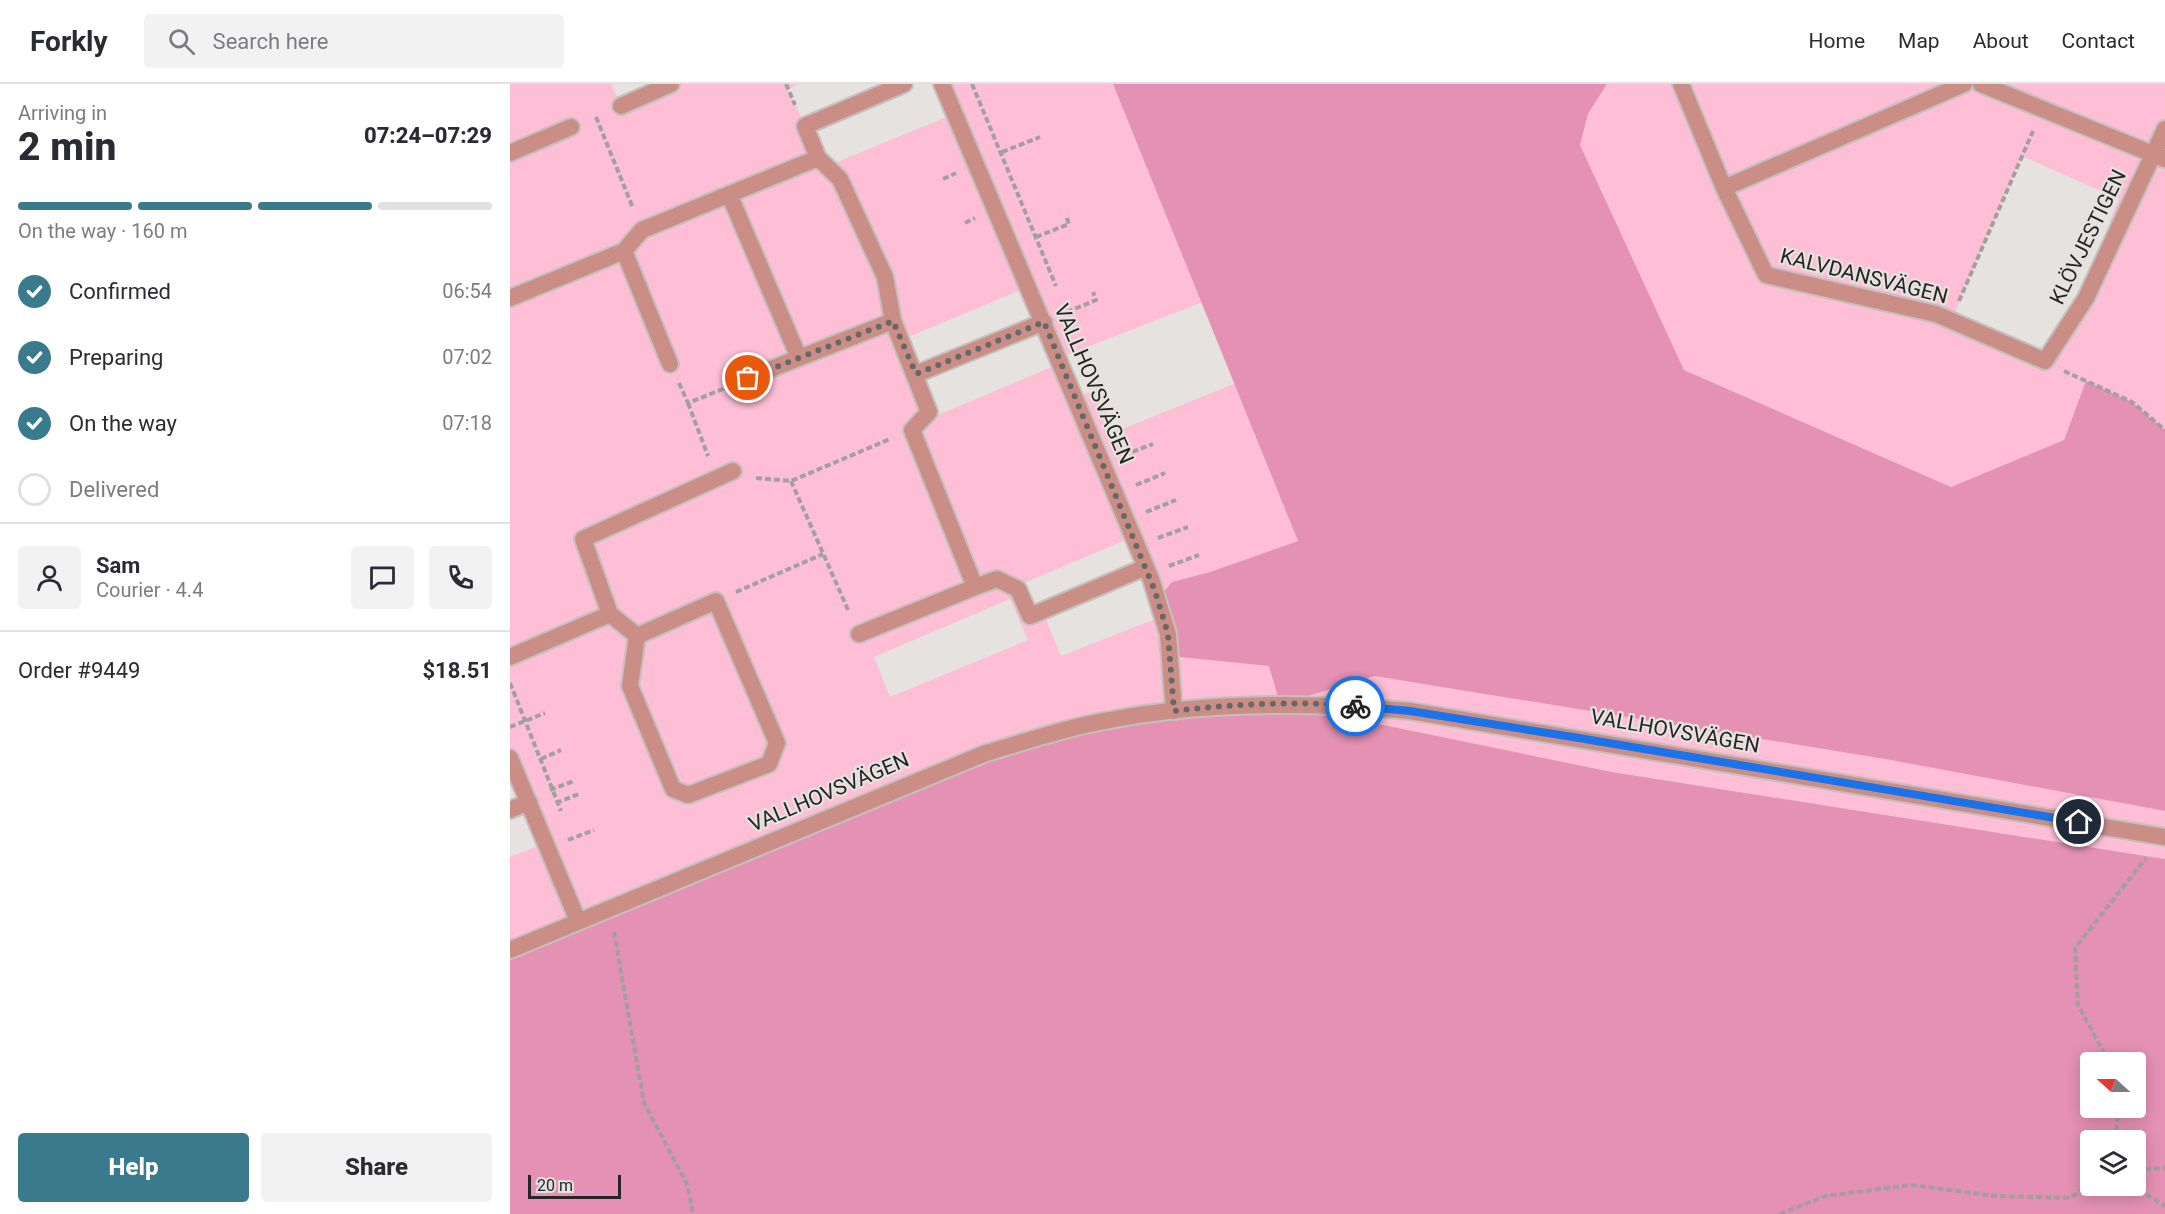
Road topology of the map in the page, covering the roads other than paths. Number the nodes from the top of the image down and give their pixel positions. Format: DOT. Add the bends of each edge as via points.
graph roads {
  1 [pos="671,84"];
  2 [pos="904,84"];
  3 [pos="942,84"];
  4 [pos="1681,84"];
  5 [pos="1964,84"];
  6 [pos="1981,84"];
  7 [pos="621,106"];
  8 [pos="571,127"];
  9 [pos="2165,129"];
  10 [pos="510,153"];
  11 [pos="2159,156"];
  12 [pos="818,158"];
  13 [pos="1724,188"];
  14 [pos="729,194"];
  15 [pos="624,250"];
  16 [pos="510,298"];
  17 [pos="893,321"];
  18 [pos="1044,322"];
  19 [pos="799,358"];
  20 [pos="2045,362"];
  21 [pos="670,364"];
  22 [pos="916,374"];
  23 [pos="748,378"];
  24 [pos="733,471"];
  25 [pos="1146,567"];
  26 [pos="975,586"];
  27 [pos="610,614"];
  28 [pos="859,634"];
  29 [pos="637,636"];
  30 [pos="510,657"];
  31 [pos="1174,711"];
  32 [pos="510,758"];
  33 [pos="529,802"];
  34 [pos="510,810"];
  35 [pos="2164,837"];
  36 [pos="578,921"];
  37 [pos="510,950"];
  1 -- 7 [label="street"];
  2 -- 12 [label="street" via="805,126"];
  3 -- 18 [label="street, VALLHOVSVÄGEN"];
  4 -- 13 [label="street, KALVDANSVÄGEN"];
  5 -- 13 [label="street"];
  6 -- 11 [label="street"];
  8 -- 10 [label="street"];
  9 -- 11 [label="street, KLÖVJESTIGEN"];
  11 -- 20 [label="street, KLÖVJESTIGEN" via="2086,298"];
  12 -- 14 [label="street"];
  12 -- 17 [label="street" via="840,179 885,277"];
  13 -- 20 [label="street, KALVDANSVÄGEN" via="1766,275 1936,314"];
  14 -- 15 [label="street" via="642,230"];
  14 -- 19 [label="street"];
  15 -- 16 [label="street"];
  15 -- 21 [label="street"];
  17 -- 19 [label="street"];
  17 -- 22 [label="street"];
  18 -- 22 [label="street"];
  18 -- 25 [label="street, VALLHOVSVÄGEN"];
  19 -- 23 [label="street"];
  22 -- 26 [label="street" via="929,412 912,430"];
  24 -- 27 [label="street" via="582,539"];
  25 -- 26 [label="street" via="1030,616 1018,589 997,579"];
  25 -- 31 [label="street, VALLHOVSVÄGEN" via="1168,634"];
  26 -- 28 [label="street"];
  27 -- 29 [label="street"];
  27 -- 30 [label="street"];
  29 -- 29 [label="street" via="716,601 777,743 769,764 688,795 673,789 630,686"];
  31 -- 35 [label="street, VALLHOVSVÄGEN" via="1300,704 1410,711"];
  31 -- 36 [label="street, VALLHOVSVÄGEN" via="1077,727 986,753"];
  32 -- 33 [label="street"];
  33 -- 34 [label="street"];
  33 -- 36 [label="street"];
  36 -- 37 [label="street, VALLHOVSVÄGEN"];
}
